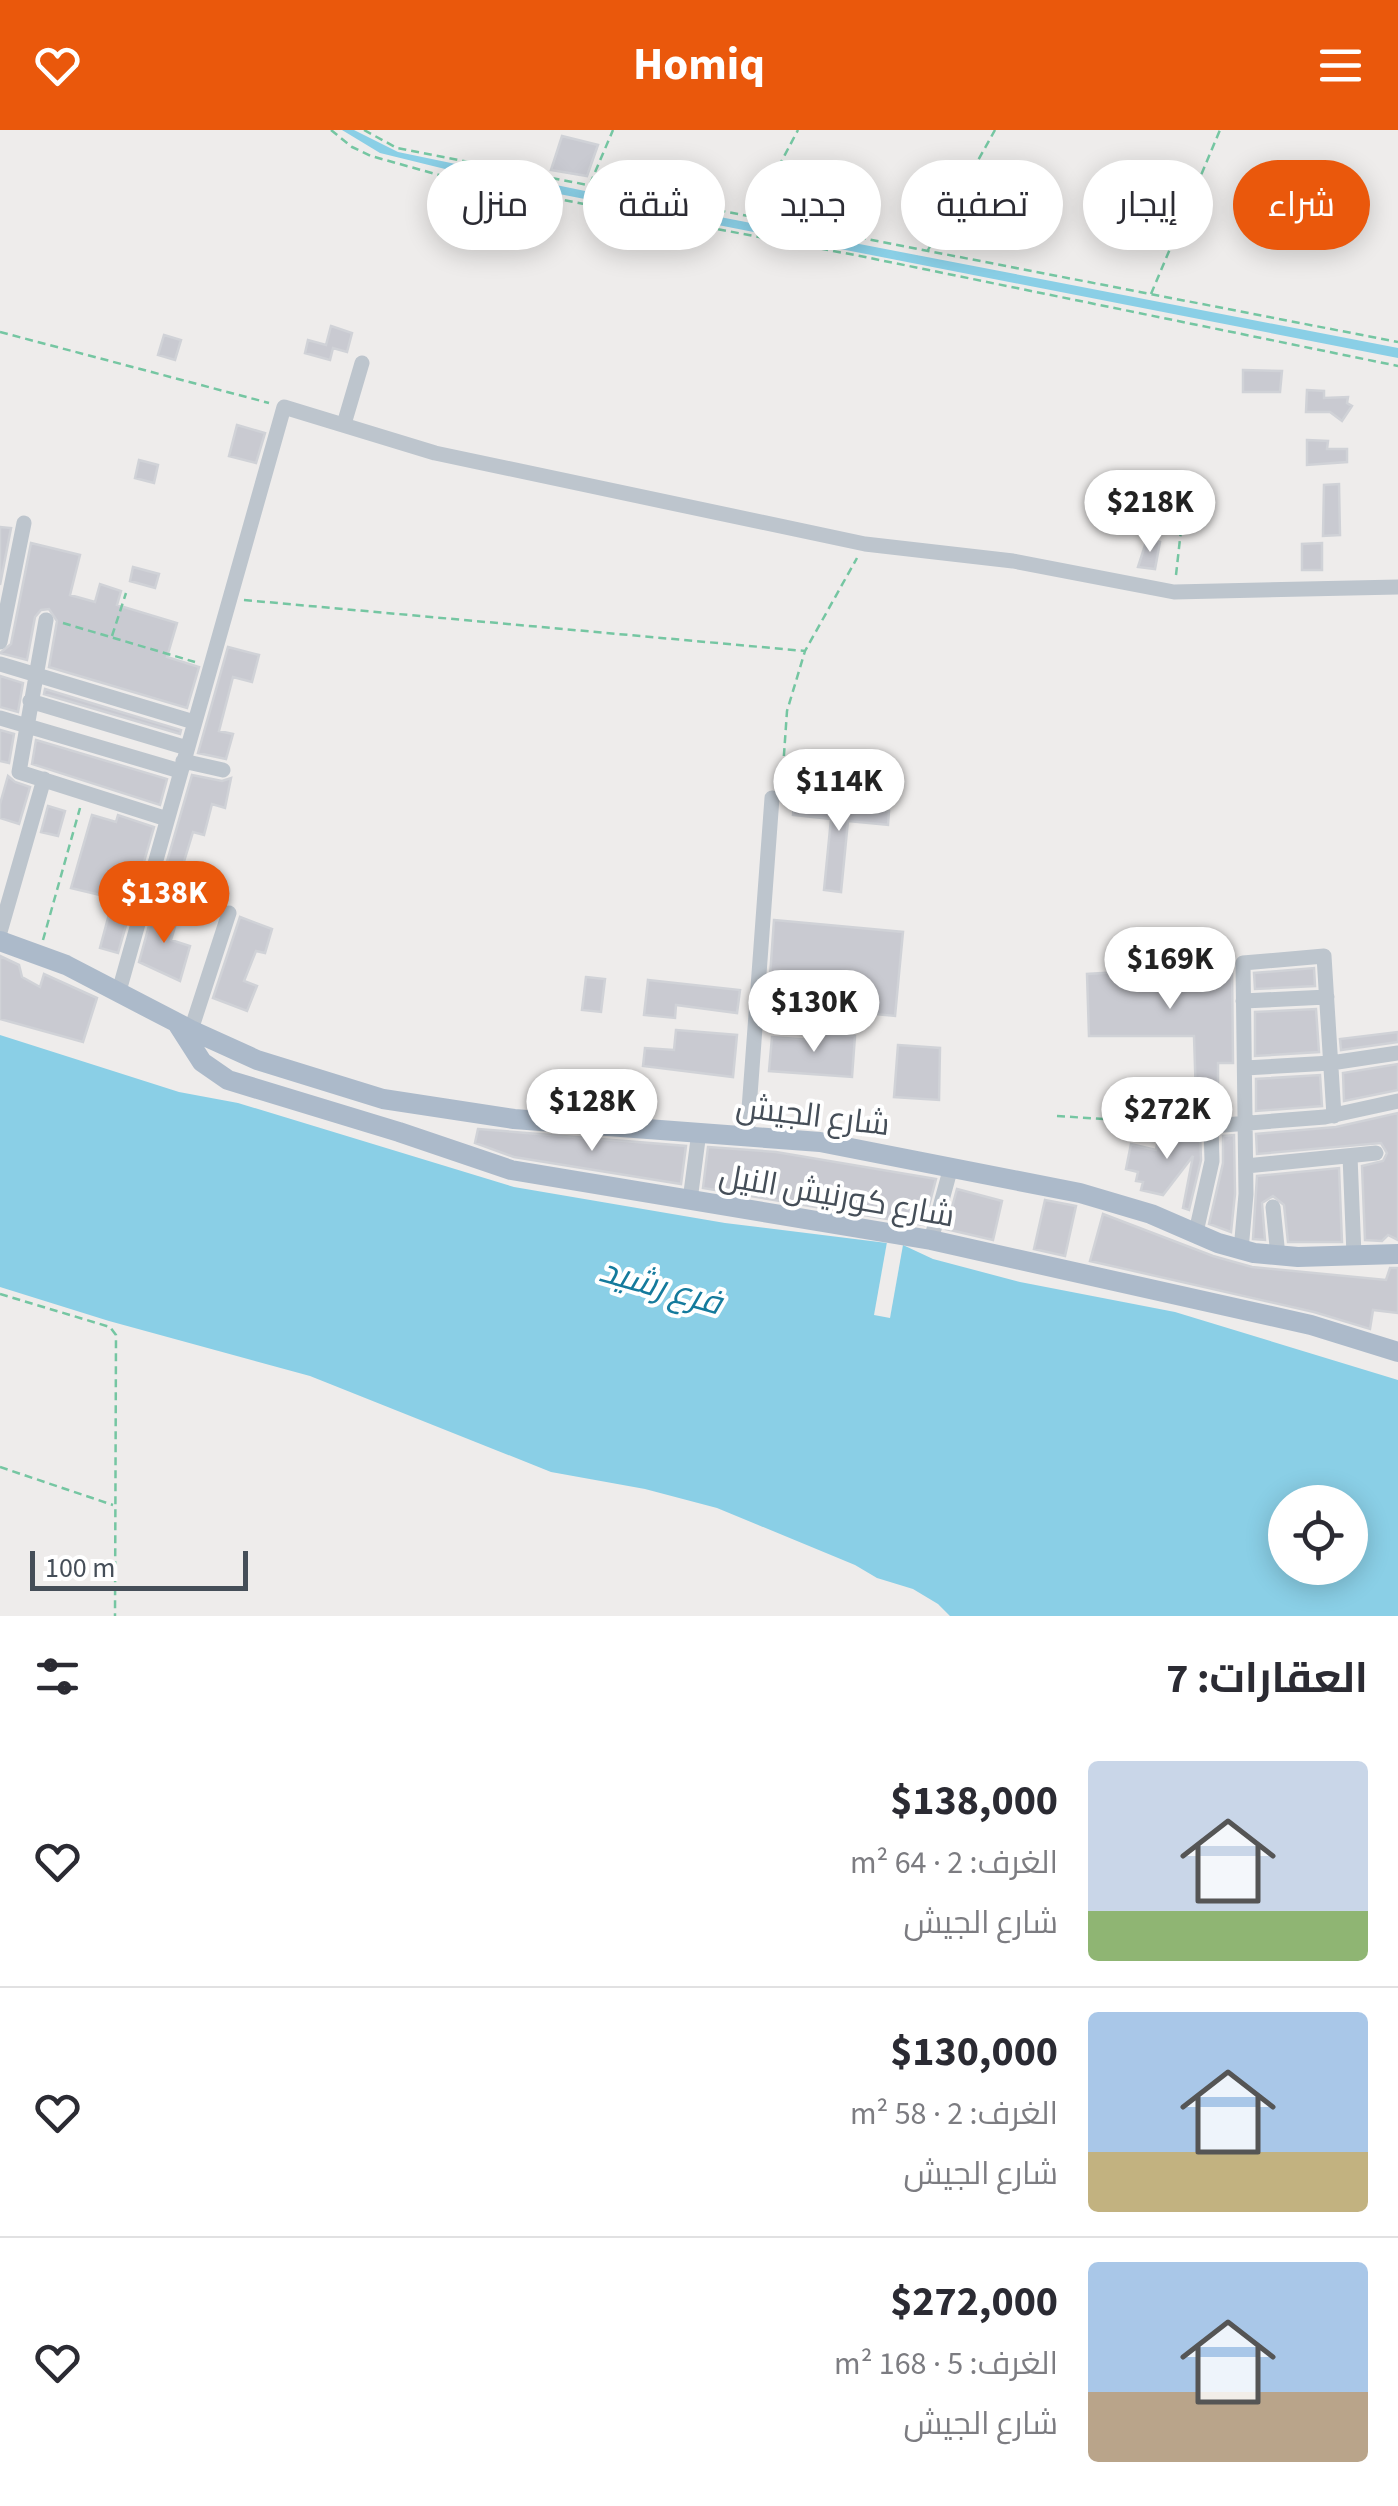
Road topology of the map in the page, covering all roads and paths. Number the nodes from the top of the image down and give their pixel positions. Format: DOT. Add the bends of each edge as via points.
graph roads {
  1 [pos="331,130"];
  2 [pos="364,130"];
  3 [pos="612,130"];
  4 [pos="798,130"];
  5 [pos="995,130"];
  6 [pos="1220,130"];
  7 [pos="600,160"];
  8 [pos="782,160"];
  9 [pos="978,160"];
  10 [pos="583,184"];
  11 [pos="928,250"];
  12 [pos="1152,294"];
  13 [pos="0,332"];
  14 [pos="1398,342"];
  15 [pos="362,363"];
  16 [pos="1398,366"];
  17 [pos="284,407"];
  18 [pos="344,424"];
  19 [pos="1184,503"];
  20 [pos="24,523"];
  21 [pos="864,544"];
  22 [pos="7,568"];
  23 [pos="1398,587"];
  24 [pos="126,592"];
  25 [pos="1174,592"];
  26 [pos="229,599"];
  27 [pos="46,620"];
  28 [pos="111,638"];
  29 [pos="0,642"];
  30 [pos="805,651"];
  31 [pos="0,664"];
  32 [pos="210,666"];
  33 [pos="34,674"];
  34 [pos="30,701"];
  35 [pos="0,718"];
  36 [pos="194,722"];
  37 [pos="26,725"];
  38 [pos="184,760"];
  39 [pos="0,766"];
  40 [pos="783,769"];
  41 [pos="223,770"];
  42 [pos="19,772"];
  43 [pos="44,779"];
  44 [pos="84,792"];
  45 [pos="772,798"];
  46 [pos="167,819"];
  47 [pos="229,913"];
  48 [pos="0,932"];
  49 [pos="0,941"];
  50 [pos="39,954"];
  51 [pos="119,992"];
  52 [pos="1327,997"];
  53 [pos="1244,1001"];
  54 [pos="184,1026"];
  55 [pos="1398,1053"];
  56 [pos="1331,1063"];
  57 [pos="1244,1068"];
  58 [pos="1398,1101"];
  59 [pos="1057,1116"];
  60 [pos="1334,1116"];
  61 [pos="1246,1123"];
  62 [pos="1210,1126"];
  63 [pos="699,1132"];
  64 [pos="747,1136"];
  65 [pos="1376,1153"];
  66 [pos="1350,1156"];
  67 [pos="1246,1166"];
  68 [pos="951,1167"];
  69 [pos="690,1200"];
  70 [pos="1274,1207"];
  71 [pos="1196,1232"];
  72 [pos="931,1240"];
  73 [pos="1242,1250"];
  74 [pos="1398,1254"];
  75 [pos="1278,1256"];
  76 [pos="1354,1256"];
  77 [pos="0,1294"];
  78 [pos="1398,1352"];
  79 [pos="0,1467"];
  80 [pos="114,1506"];
  81 [pos="115,1616"];
  1 -- 16 [label="path" via="372,156 457,180"];
  2 -- 10 [label="path" via="397,148"];
  3 -- 7 [label="path"];
  4 -- 8 [label="path"];
  5 -- 9 [label="path"];
  6 -- 12 [label="path"];
  11 -- 12 [label="path"];
  12 -- 14 [label="path"];
  13 -- 17 [label="path"];
  15 -- 18 [label="street"];
  17 -- 18 [label="street"];
  17 -- 26 [label="street"];
  18 -- 21 [label="street" via="435,453"];
  19 -- 25 [label="path"];
  20 -- 22 [label="street"];
  21 -- 25 [label="street" via="1013,562"];
  21 -- 30 [label="path"];
  22 -- 29 [label="street"];
  23 -- 25 [label="street"];
  24 -- 28 [label="path"];
  26 -- 30 [label="path"];
  26 -- 32 [label="street"];
  27 -- 28 [label="path"];
  27 -- 33 [label="street"];
  28 -- 32 [label="path"];
  30 -- 40 [label="path" via="787,711"];
  31 -- 33 [label="street"];
  32 -- 36 [label="street"];
  33 -- 34 [label="street"];
  33 -- 36 [label="street"];
  34 -- 37 [label="street"];
  34 -- 38 [label="street"];
  35 -- 37 [label="street"];
  36 -- 38 [label="street"];
  37 -- 38 [label="street"];
  37 -- 42 [label="street"];
  38 -- 41 [label="street"];
  38 -- 46 [label="street"];
  39 -- 42 [label="street"];
  42 -- 43 [label="street"];
  43 -- 44 [label="street"];
  43 -- 48 [label="street"];
  44 -- 46 [label="street"];
  44 -- 50 [label="path"];
  45 -- 64 [label="street"];
  46 -- 51 [label="street"];
  47 -- 54 [label="street"];
  49 -- 50 [label="main road, شارع الجيش"];
  50 -- 51 [label="main road, شارع الجيش"];
  51 -- 54 [label="main road, شارع الجيش"];
  52 -- 53 [label="street"];
  52 -- 53 [label="street" via="1324,956 1243,963"];
  52 -- 56 [label="street"];
  53 -- 57 [label="street"];
  54 -- 63 [label="main road, شارع الجيش" via="298,1075 398,1102 514,1119"];
  54 -- 69 [label="main road, شارع كورنيش النيل" via="202,1062 243,1086 511,1170"];
  55 -- 56 [label="street"];
  56 -- 57 [label="street"];
  56 -- 60 [label="street"];
  57 -- 61 [label="street"];
  58 -- 60 [label="street"];
  59 -- 62 [label="path"];
  60 -- 61 [label="street"];
  61 -- 62 [label="street"];
  61 -- 67 [label="street"];
  62 -- 71 [label="street" via="1212,1161"];
  63 -- 64 [label="main road, شارع الجيش"];
  63 -- 69 [label="street"];
  64 -- 68 [label="main road, شارع الجيش" via="820,1142"];
  65 -- 66 [label="street"];
  66 -- 67 [label="street"];
  66 -- 76 [label="street"];
  67 -- 73 [label="street"];
  68 -- 71 [label="main road, شارع الجيش" via="1104,1200"];
  68 -- 72 [label="street"];
  69 -- 72 [label="main road, شارع كورنيش النيل"];
  70 -- 75 [label="street"];
  71 -- 73 [label="main road, شارع الجيش"];
  72 -- 78 [label="main road, شارع كورنيش النيل" via="1311,1325"];
  73 -- 75 [label="main road, شارع الجيش"];
  74 -- 76 [label="main road, شارع الجيش"];
  75 -- 76 [label="main road, شارع الجيش"];
  77 -- 80 [label="path" via="115,1331"];
  79 -- 80 [label="path"];
  80 -- 81 [label="path"];
}
